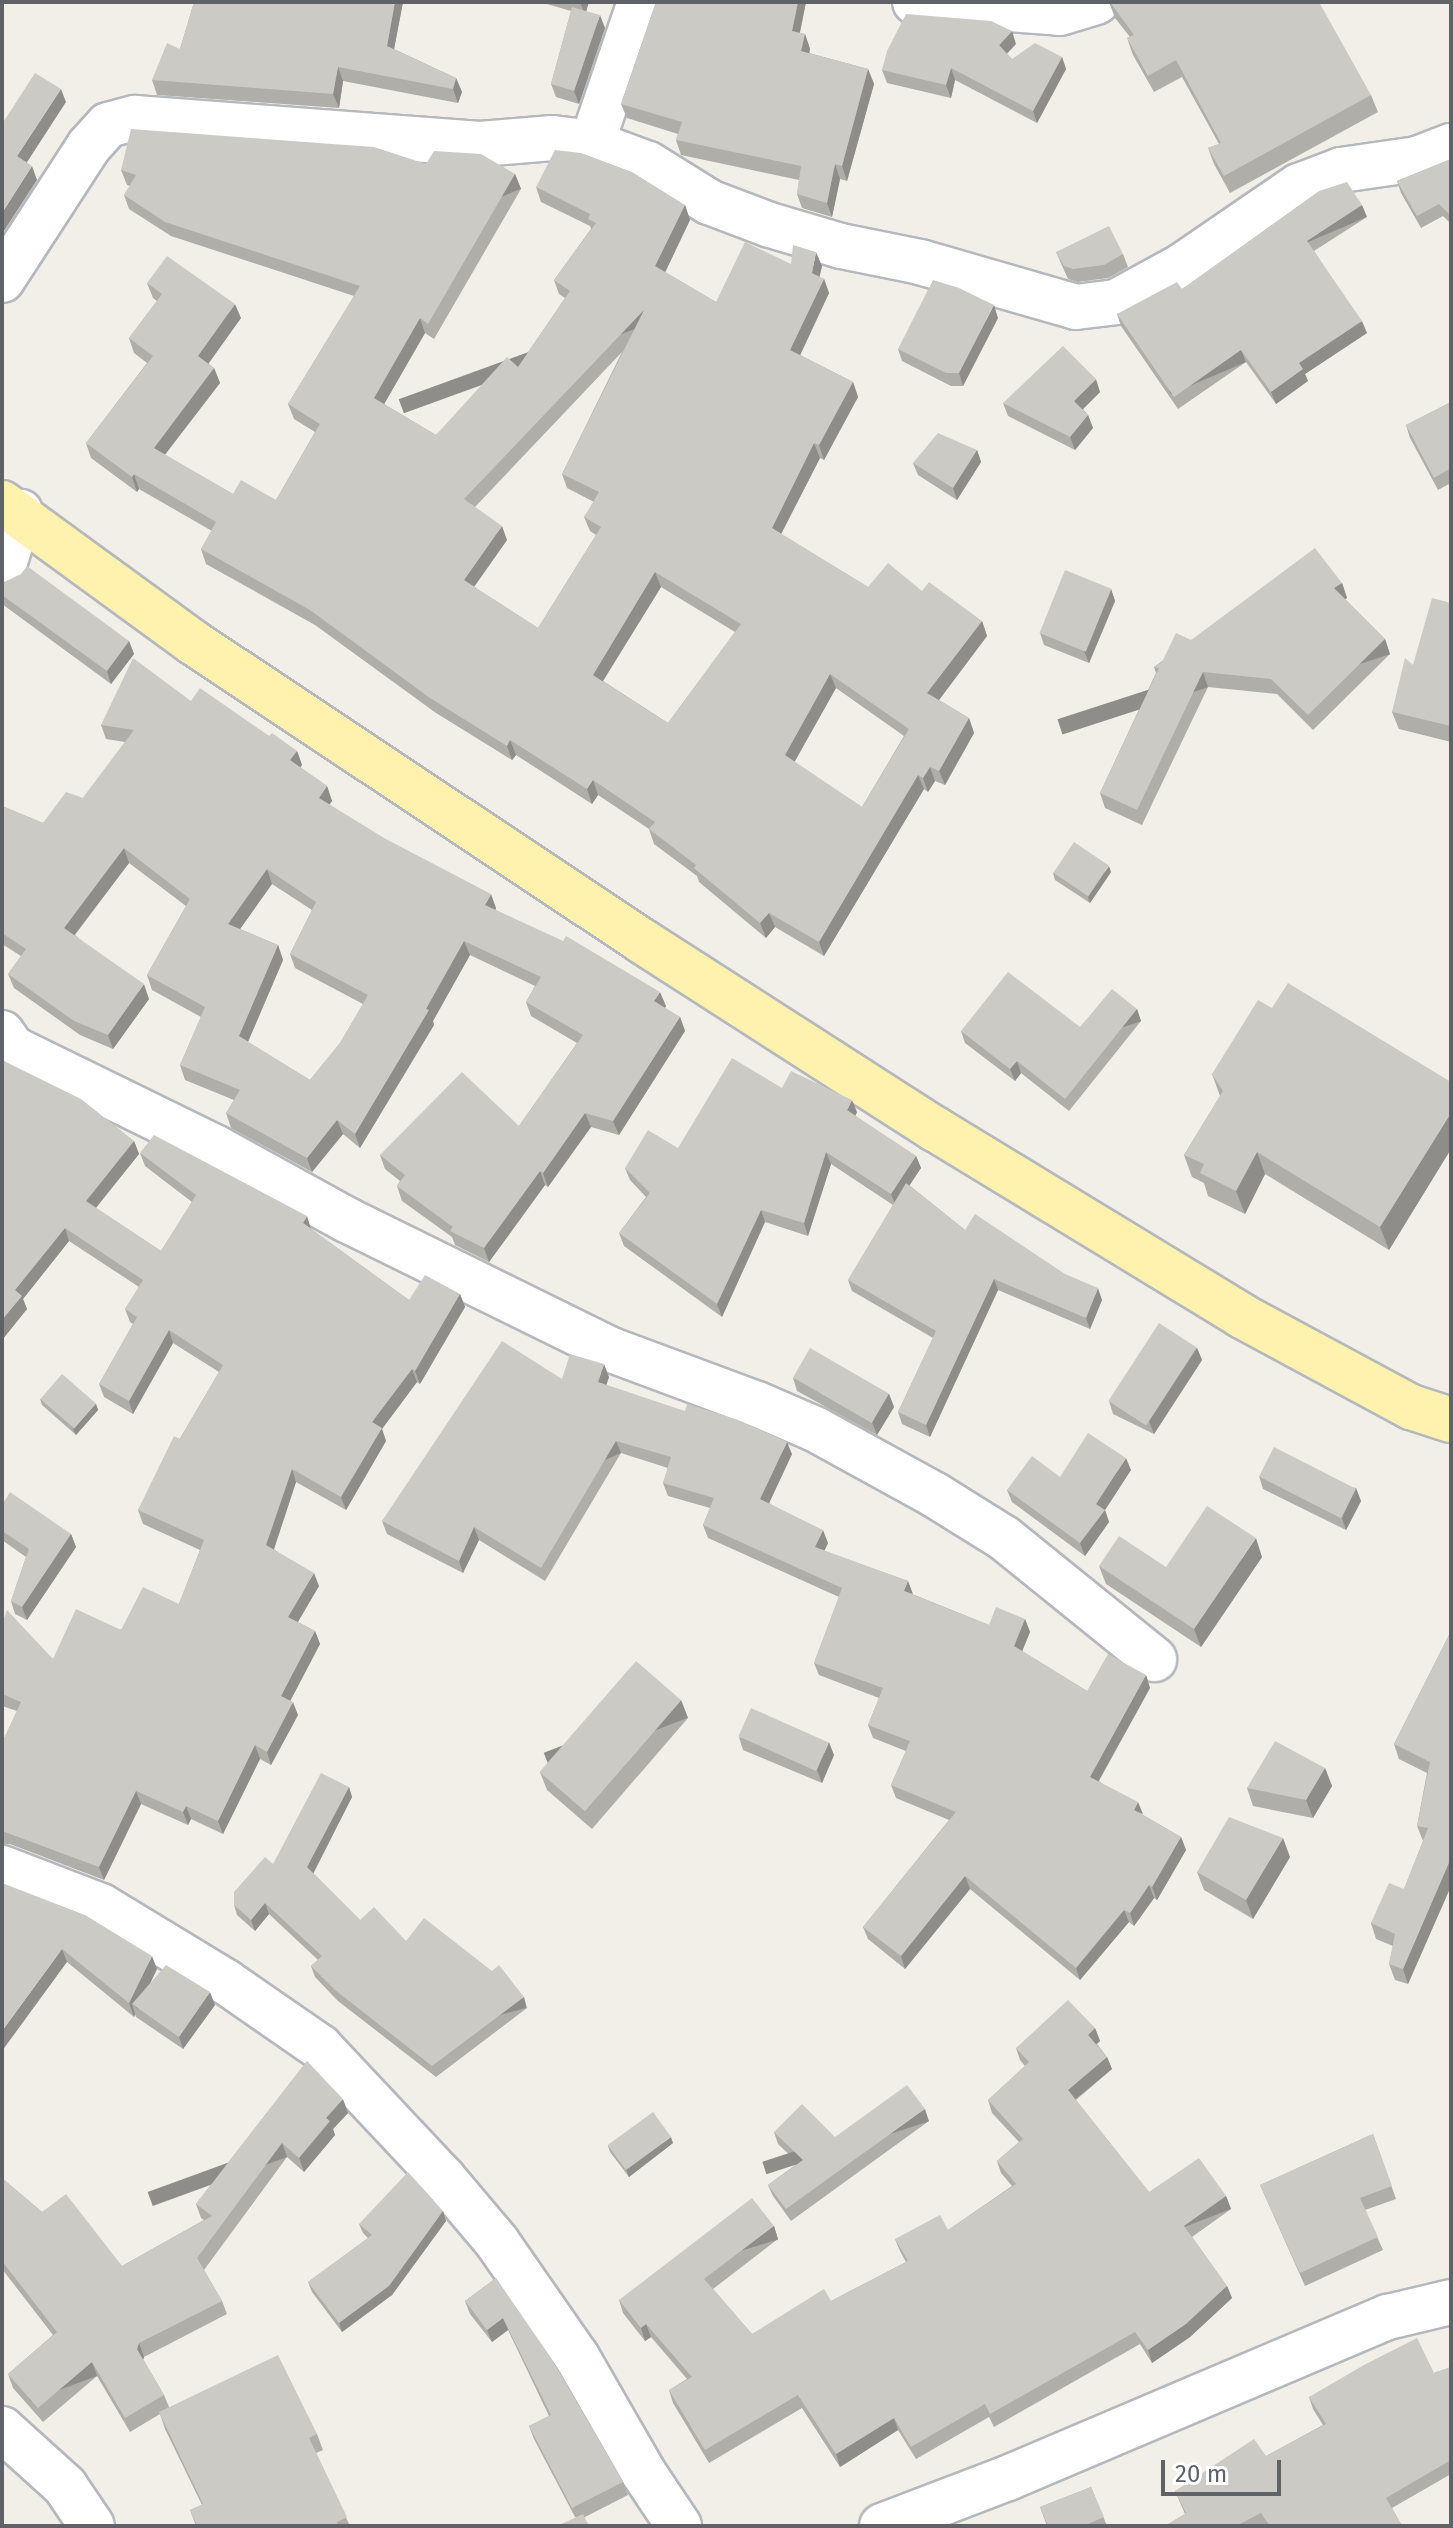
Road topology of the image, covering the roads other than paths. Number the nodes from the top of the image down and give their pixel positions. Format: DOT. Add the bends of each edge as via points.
graph roads {
  1 [pos="640,2"];
  2 [pos="915,2"];
  3 [pos="1096,2"];
  4 [pos="592,143"];
  5 [pos="1451,146"];
  6 [pos="2,280"];
  7 [pos="11,508"];
  8 [pos="2,572"];
  9 [pos="2,1033"];
  10 [pos="1451,1420"];
  11 [pos="1154,1659"];
  12 [pos="2,1868"];
  13 [pos="1451,2302"];
  14 [pos="2,2429"];
  15 [pos="92,2526"];
  16 [pos="679,2526"];
  17 [pos="882,2526"];
  1 -- 4 [label="street"];
  2 -- 3 [label="street" via="1060,13"];
  4 -- 5 [label="street" via="648,164 709,202 770,225 1076,307 1116,302 1182,266 1299,186 1341,170 1417,159"];
  4 -- 6 [label="street" via="553,138 480,144 135,118 108,125 89,146"];
  7 -- 8 [label="street"];
  7 -- 10 [label="main road" via="207,652 615,924 922,1120 1242,1316 1411,1407"];
  9 -- 11 [label="street" via="12,1048 452,1272 609,1349 815,1429 909,1480 1004,1538"];
  12 -- 16 [label="street" via="101,1906 320,2047 497,2242 577,2357"];
  13 -- 17 [label="street" via="1388,2317"];
  14 -- 15 [label="street" via="65,2486"];
}
